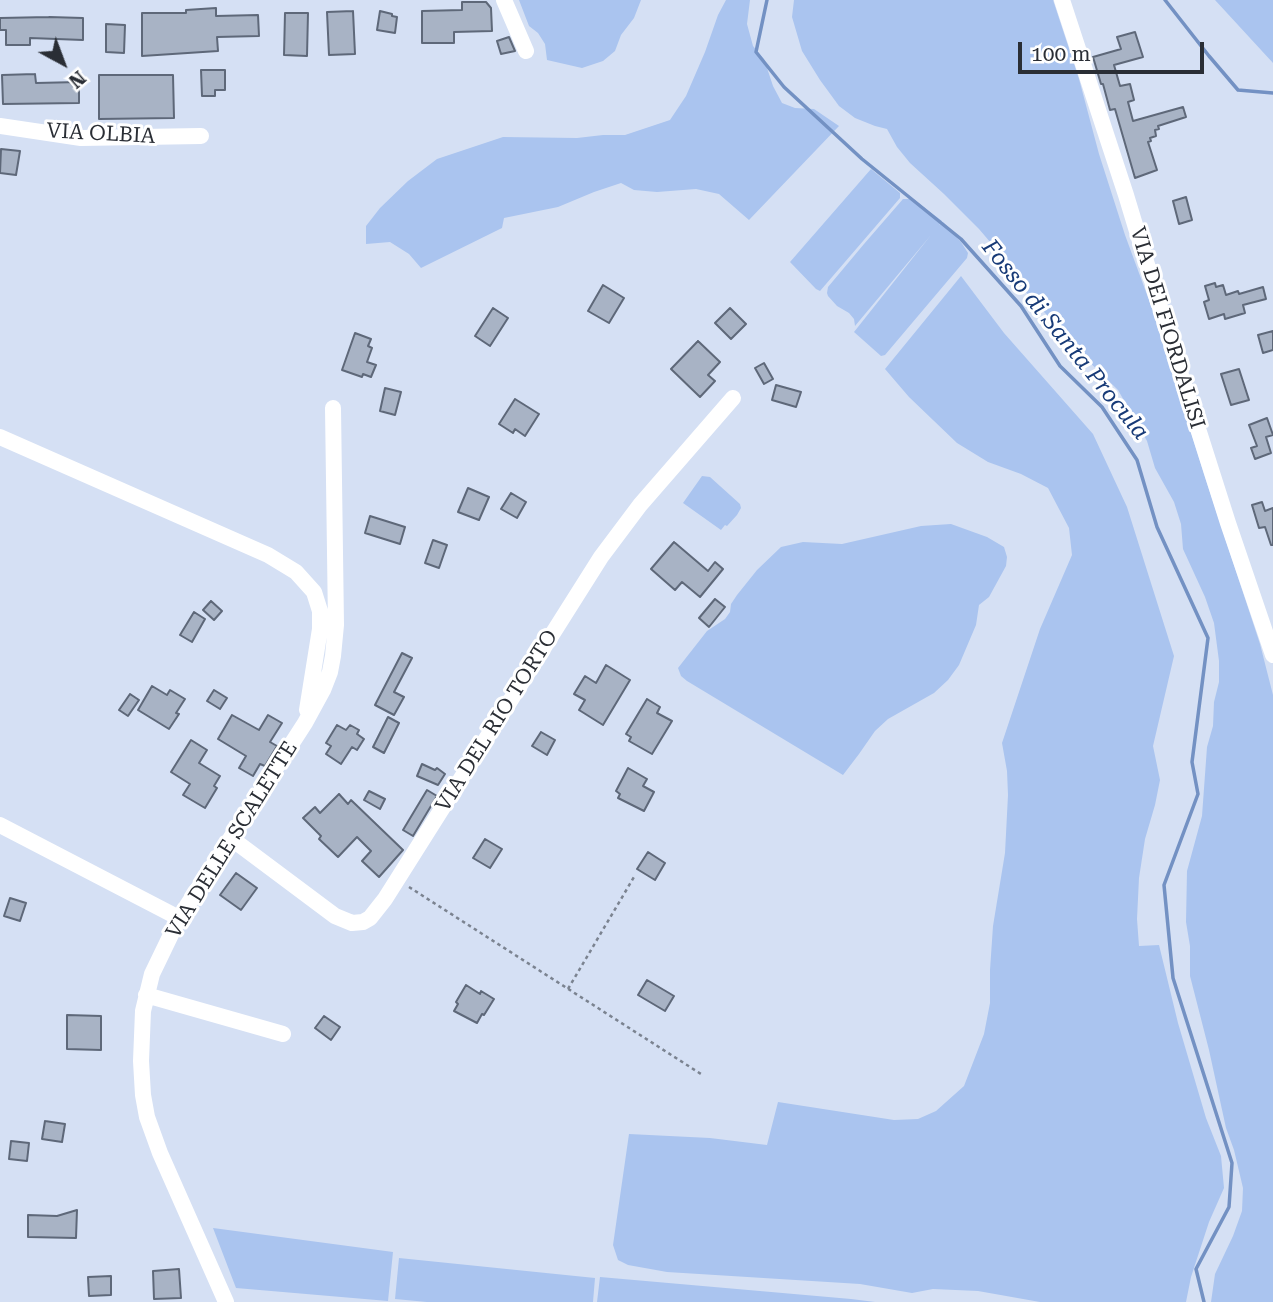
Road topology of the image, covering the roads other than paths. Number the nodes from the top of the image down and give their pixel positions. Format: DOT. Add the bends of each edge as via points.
graph roads {
  1 [pos="504,0"];
  2 [pos="1062,0"];
  3 [pos="526,51"];
  4 [pos="0,126"];
  5 [pos="201,136"];
  6 [pos="733,398"];
  7 [pos="333,408"];
  8 [pos="0,437"];
  9 [pos="1273,656"];
  10 [pos="305,723"];
  11 [pos="0,825"];
  12 [pos="232,839"];
  13 [pos="179,918"];
  14 [pos="146,995"];
  15 [pos="283,1034"];
  16 [pos="226,1302"];
  1 -- 3 [label="street"];
  2 -- 9 [label="street, VIA DEI FIORDALISI"];
  4 -- 5 [label="street, VIA OLBIA" via="81,138"];
  6 -- 12 [label="street, VIA DEL RIO TORTO" via="601,557 370,918 349,923 329,912"];
  7 -- 10 [label="street, VIA DELLE SCALETTE" via="335,638 327,679"];
  8 -- 10 [label="street" via="268,555 296,572 316,596 320,617"];
  10 -- 12 [label="street, VIA DELLE SCALETTE"];
  11 -- 13 [label="street"];
  12 -- 13 [label="street, VIA DELLE SCALETTE"];
  13 -- 14 [label="street, VIA DELLE SCALETTE"];
  14 -- 15 [label="street"];
  14 -- 16 [label="street, VIA DELLE SCALETTE" via="141,1062 147,1117"];
}
